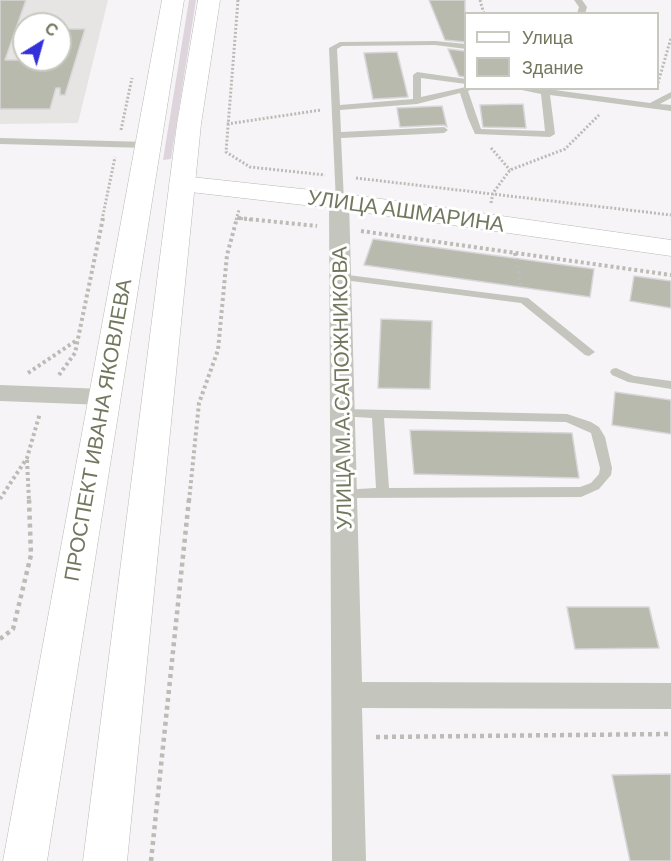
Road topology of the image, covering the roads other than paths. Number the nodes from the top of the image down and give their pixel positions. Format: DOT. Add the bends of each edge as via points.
graph roads {
  1 [pos="173,0"];
  2 [pos="209,0"];
  3 [pos="464,47"];
  4 [pos="464,86"];
  5 [pos="464,88"];
  6 [pos="467,90"];
  7 [pos="530,90"];
  8 [pos="544,92"];
  9 [pos="671,95"];
  10 [pos="417,101"];
  11 [pos="651,105"];
  12 [pos="336,108"];
  13 [pos="671,108"];
  14 [pos="444,130"];
  15 [pos="337,135"];
  16 [pos="0,141"];
  17 [pos="147,145"];
  18 [pos="140,182"];
  19 [pos="182,184"];
  20 [pos="339,202"];
  21 [pos="671,248"];
  22 [pos="340,277"];
  23 [pos="589,352"];
  24 [pos="616,372"];
  25 [pos="671,385"];
  26 [pos="10,386"];
  27 [pos="104,397"];
  28 [pos="343,412"];
  29 [pos="378,413"];
  30 [pos="344,493"];
  31 [pos="383,493"];
  32 [pos="348,695"];
  33 [pos="671,696"];
  34 [pos="24,861"];
  35 [pos="105,861"];
  36 [pos="349,861"];
  1 -- 17 [label="main road, ПРОСПЕКТ ИВАНА ЯКОВЛЕВА"];
  2 -- 19 [label="main road"];
  3 -- 12 [label="lane, УЛИЦА М.А.САПОЖНИКОВА" via="435,43 340,44 333,48"];
  4 -- 10 [label="lane" via="417,75"];
  5 -- 10 [label="lane"];
  6 -- 8 [label="lane" via="471,118 478,132 550,134"];
  7 -- 8 [label="lane"];
  8 -- 11 [label="lane"];
  9 -- 11 [label="lane"];
  10 -- 12 [label="lane"];
  11 -- 13 [label="lane"];
  12 -- 15 [label="lane, УЛИЦА М.А.САПОЖНИКОВА"];
  14 -- 15 [label="lane"];
  15 -- 20 [label="lane, УЛИЦА М.А.САПОЖНИКОВА"];
  16 -- 17 [label="lane"];
  17 -- 18 [label="main road, ПРОСПЕКТ ИВАНА ЯКОВЛЕВА"];
  18 -- 19 [label="main road, УЛИЦА АШМАРИНА"];
  18 -- 27 [label="main road, ПРОСПЕКТ ИВАНА ЯКОВЛЕВА"];
  19 -- 20 [label="main road, УЛИЦА АШМАРИНА"];
  19 -- 35 [label="main road"];
  20 -- 21 [label="main road, УЛИЦА АШМАРИНА"];
  20 -- 22 [label="street, УЛИЦА М.А.САПОЖНИКОВА"];
  22 -- 23 [label="lane" via="524,300"];
  22 -- 28 [label="street, УЛИЦА М.А.САПОЖНИКОВА"];
  24 -- 25 [label="lane" via="632,379"];
  26 -- 27 [label="street"];
  27 -- 34 [label="main road, ПРОСПЕКТ ИВАНА ЯКОВЛЕВА"];
  28 -- 29 [label="lane"];
  28 -- 30 [label="street, УЛИЦА М.А.САПОЖНИКОВА"];
  29 -- 31 [label="lane"];
  29 -- 31 [label="lane" via="567,418 587,424 599,437 606,468 596,486 581,492"];
  30 -- 31 [label="lane"];
  30 -- 32 [label="street, УЛИЦА М.А.САПОЖНИКОВА"];
  32 -- 33 [label="street"];
  32 -- 36 [label="street, УЛИЦА М.А.САПОЖНИКОВА"];
}
